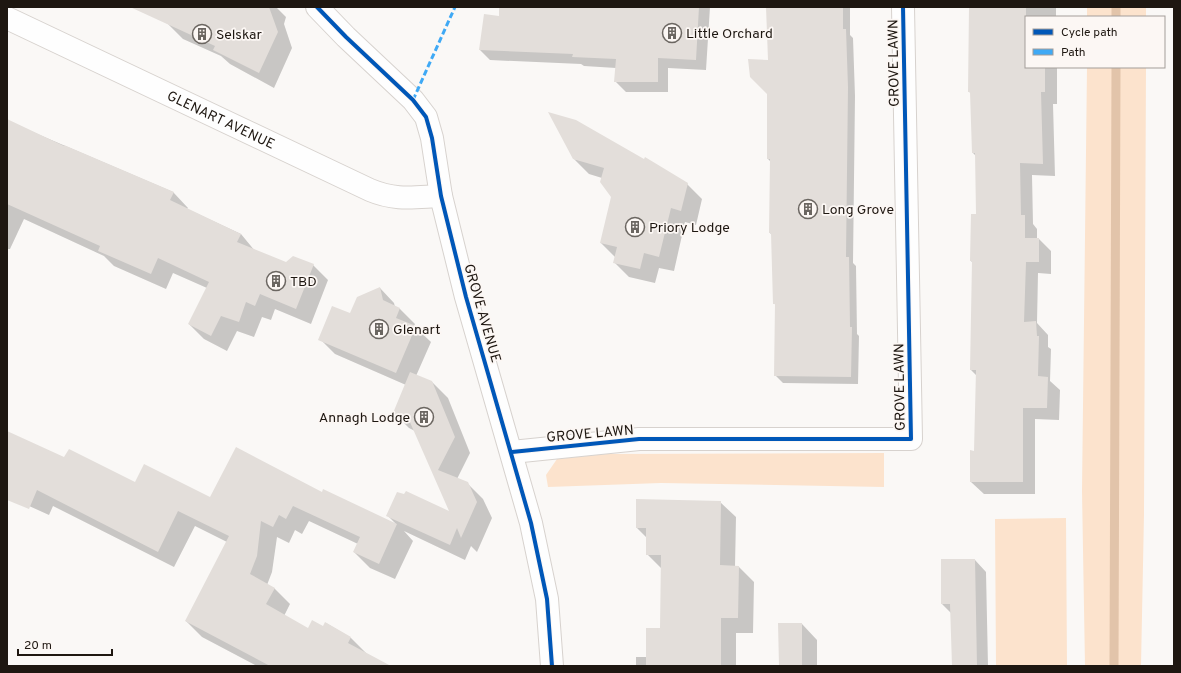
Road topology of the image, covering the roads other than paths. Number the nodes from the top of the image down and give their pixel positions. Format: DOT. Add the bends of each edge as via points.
graph roads {
  1 [pos="318,7"];
  2 [pos="903,7"];
  3 [pos="7,18"];
  4 [pos="441,196"];
  5 [pos="512,452"];
  6 [pos="552,666"];
  1 -- 4 [label="street, GROVE AVENUE" via="413,100 426,117"];
  2 -- 5 [label="street, GROVE LAWN" via="911,439 639,439"];
  3 -- 4 [label="street, GLENART AVENUE" via="385,197 402,199"];
  4 -- 5 [label="street, GROVE AVENUE" via="466,297"];
  5 -- 6 [label="street, GROVE AVENUE" via="531,523 547,599"];
}
